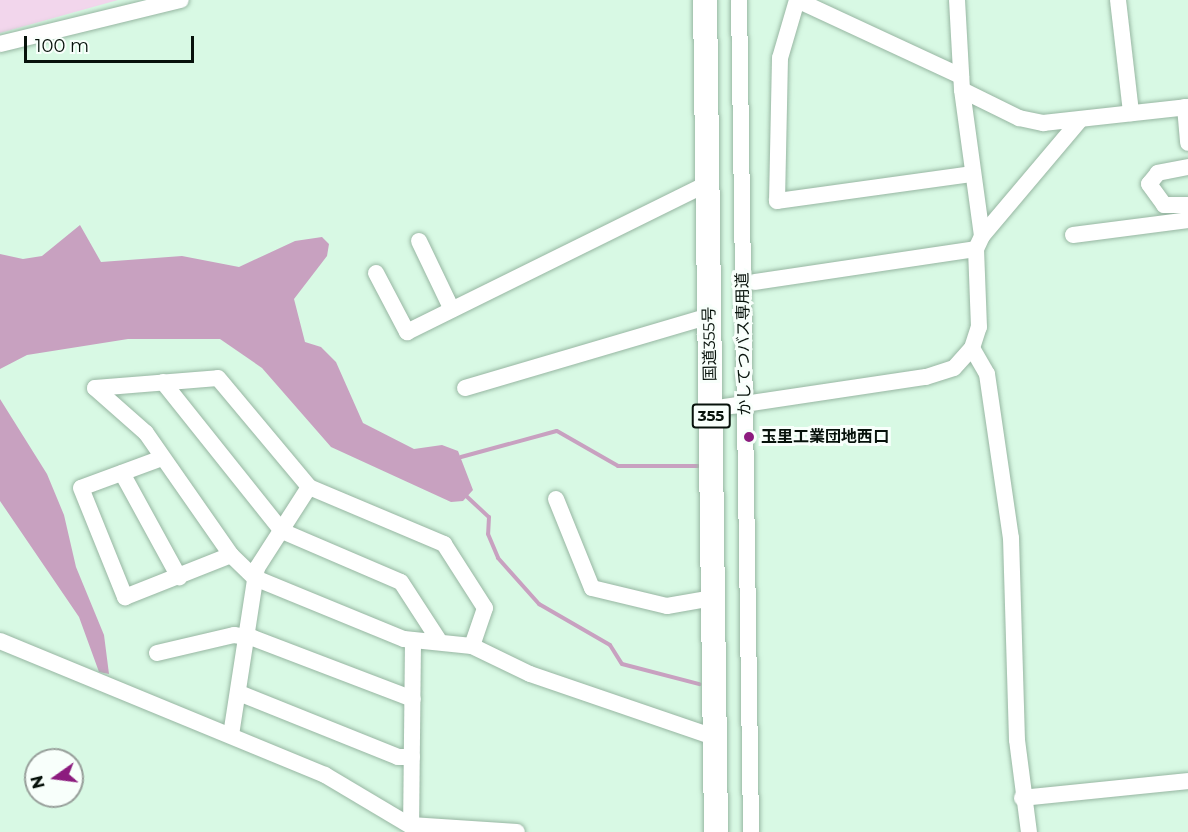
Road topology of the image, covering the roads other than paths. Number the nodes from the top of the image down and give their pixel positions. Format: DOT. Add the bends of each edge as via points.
graph roads {
  1 [pos="182,0"];
  2 [pos="705,0"];
  3 [pos="739,0"];
  4 [pos="797,0"];
  5 [pos="957,0"];
  6 [pos="1118,0"];
  7 [pos="0,44"];
  8 [pos="962,83"];
  9 [pos="1186,107"];
  10 [pos="1131,113"];
  11 [pos="1080,120"];
  12 [pos="1188,143"];
  13 [pos="1188,167"];
  14 [pos="972,174"];
  15 [pos="707,184"];
  16 [pos="1188,205"];
  17 [pos="1188,220"];
  18 [pos="1073,235"];
  19 [pos="419,241"];
  20 [pos="979,242"];
  21 [pos="376,273"];
  22 [pos="755,282"];
  23 [pos="452,310"];
  24 [pos="709,315"];
  25 [pos="972,348"];
  26 [pos="163,382"];
  27 [pos="465,388"];
  28 [pos="744,404"];
  29 [pos="711,409"];
  30 [pos="162,458"];
  31 [pos="122,473"];
  32 [pos="309,487"];
  33 [pos="556,499"];
  34 [pos="282,531"];
  35 [pos="231,555"];
  36 [pos="179,577"];
  37 [pos="255,578"];
  38 [pos="713,598"];
  39 [pos="246,638"];
  40 [pos="438,639"];
  41 [pos="0,641"];
  42 [pos="413,642"];
  43 [pos="472,646"];
  44 [pos="157,653"];
  45 [pos="239,693"];
  46 [pos="413,699"];
  47 [pos="231,735"];
  48 [pos="714,737"];
  49 [pos="412,757"];
  50 [pos="1188,781"];
  51 [pos="1022,798"];
  52 [pos="416,828"];
  53 [pos="517,832"];
  54 [pos="716,832"];
  55 [pos="751,832"];
  56 [pos="1029,832"];
  1 -- 7 [label="street"];
  2 -- 15 [label="highway, 国道355号 / 355"];
  3 -- 28 [label="street, かしてつバス専用道"];
  4 -- 8 [label="street"];
  4 -- 14 [label="street" via="780,58 777,201"];
  5 -- 8 [label="street"];
  6 -- 10 [label="street"];
  8 -- 11 [label="street" via="1029,121"];
  8 -- 14 [label="street"];
  9 -- 10 [label="street"];
  9 -- 12 [label="street"];
  10 -- 11 [label="street"];
  11 -- 20 [label="street"];
  13 -- 16 [label="street" via="1158,173 1149,184 1164,205"];
  14 -- 20 [label="street"];
  15 -- 23 [label="street"];
  15 -- 24 [label="highway, 国道355号 / 355"];
  17 -- 18 [label="street"];
  19 -- 23 [label="street"];
  20 -- 22 [label="street"];
  20 -- 25 [label="street" via="979,327"];
  21 -- 23 [label="street" via="404,332"];
  24 -- 27 [label="street"];
  24 -- 29 [label="highway, 国道355号 / 355"];
  25 -- 28 [label="street" via="954,368 926,377"];
  25 -- 51 [label="street" via="987,374 1011,538"];
  26 -- 30 [label="street" via="95,388 146,433"];
  26 -- 32 [label="street" via="218,378"];
  26 -- 34 [label="street"];
  28 -- 29 [label="street"];
  28 -- 55 [label="street, かしてつバス専用道"];
  29 -- 38 [label="highway, 国道355号 / 355"];
  30 -- 31 [label="street"];
  30 -- 35 [label="street"];
  31 -- 36 [label="street"];
  31 -- 36 [label="street" via="81,488 125,597"];
  32 -- 34 [label="street"];
  32 -- 43 [label="street" via="442,542 485,608"];
  33 -- 38 [label="street" via="592,588 667,606"];
  34 -- 37 [label="street"];
  34 -- 40 [label="street" via="401,582"];
  35 -- 36 [label="street"];
  35 -- 37 [label="street"];
  37 -- 39 [label="street"];
  37 -- 42 [label="street"];
  38 -- 48 [label="highway, 国道355号 / 355"];
  39 -- 44 [label="street"];
  39 -- 45 [label="street"];
  39 -- 46 [label="street"];
  40 -- 42 [label="street"];
  40 -- 43 [label="street"];
  41 -- 47 [label="street"];
  42 -- 46 [label="street"];
  43 -- 48 [label="street" via="530,674"];
  45 -- 47 [label="street"];
  45 -- 49 [label="street" via="398,757"];
  46 -- 49 [label="street"];
  47 -- 52 [label="street" via="333,779"];
  48 -- 54 [label="highway, 国道355号 / 355"];
  49 -- 52 [label="street"];
  50 -- 51 [label="street"];
  51 -- 56 [label="street"];
  52 -- 53 [label="street"];
}
